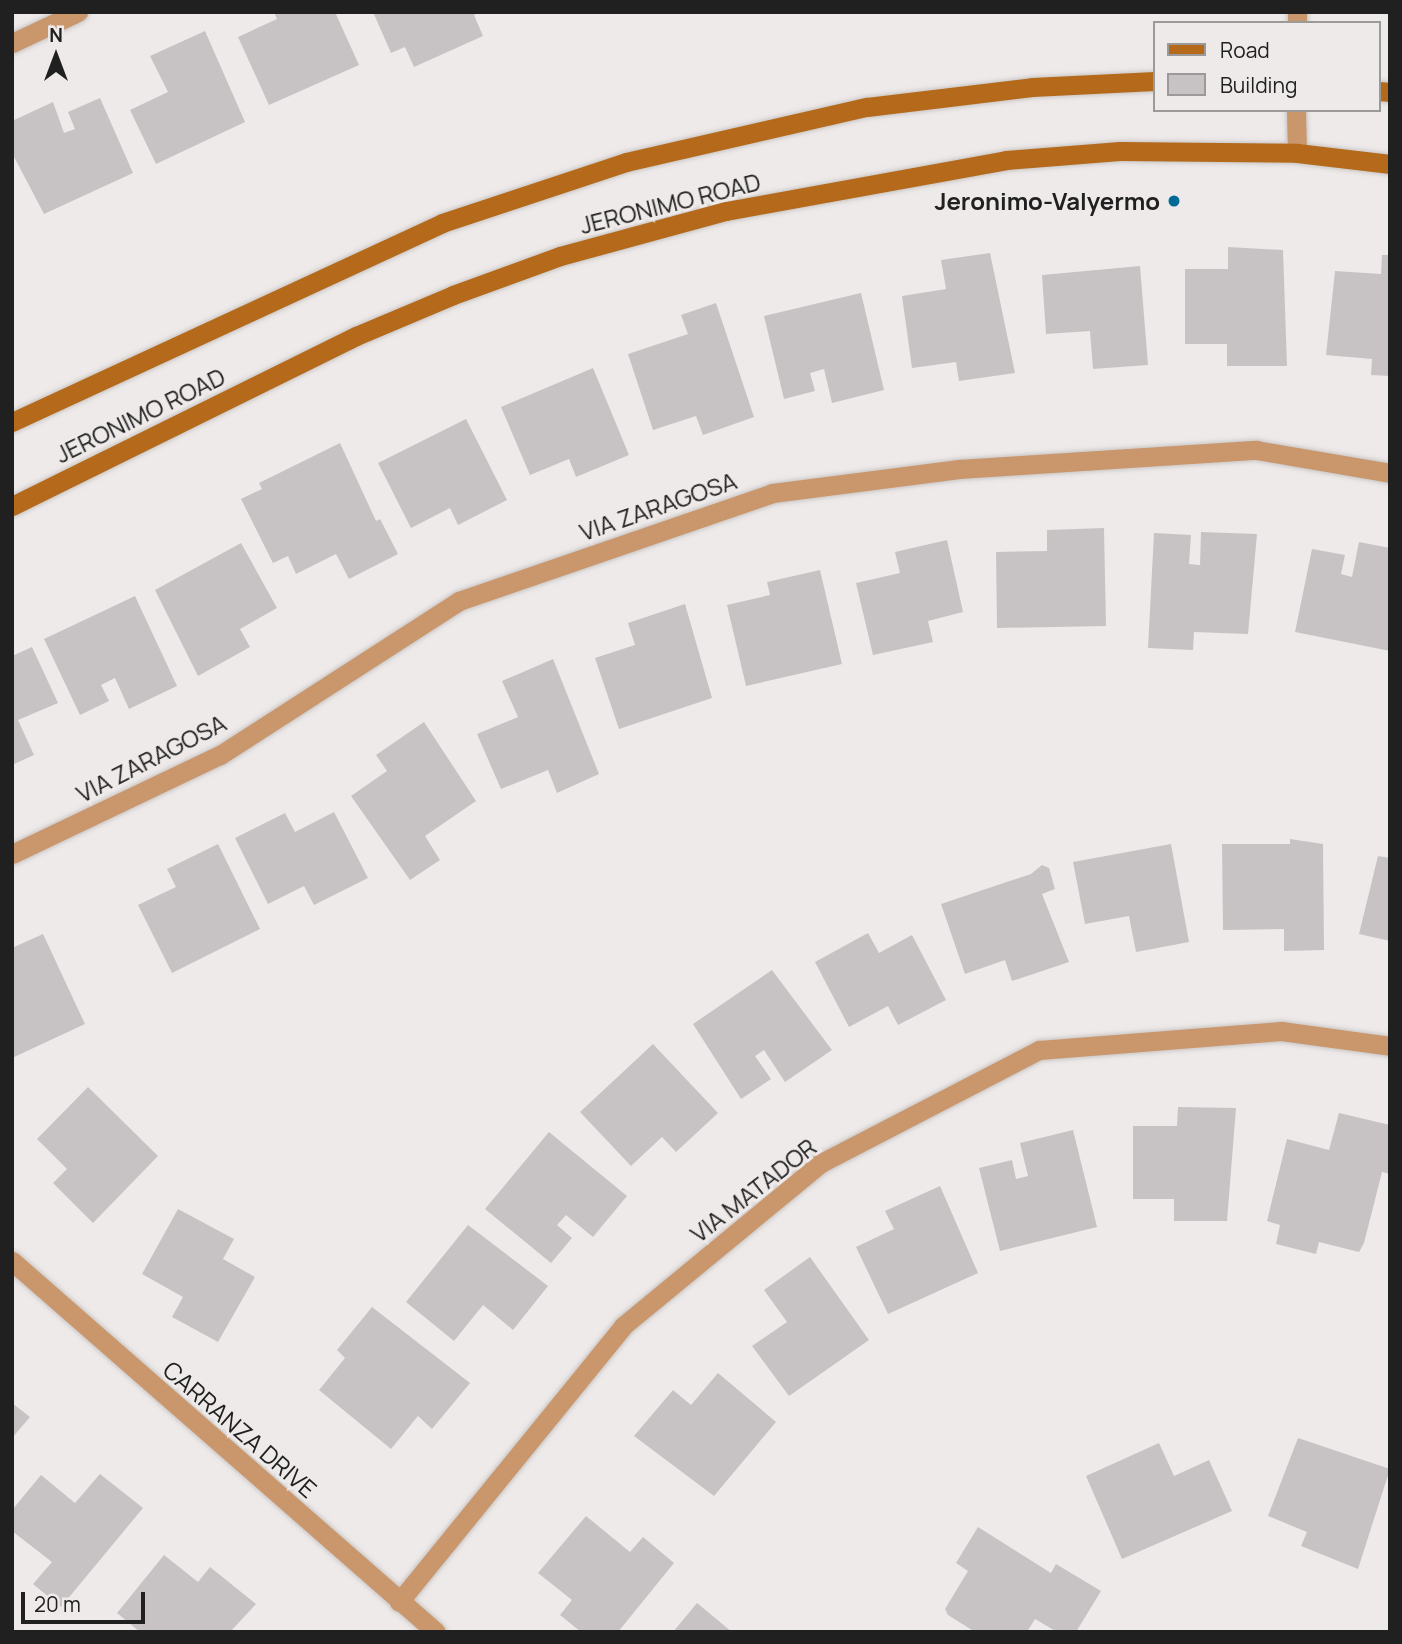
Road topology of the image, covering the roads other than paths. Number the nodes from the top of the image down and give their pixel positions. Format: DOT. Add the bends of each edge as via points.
graph roads {
  1 [pos="78,12"];
  2 [pos="12,43"];
  3 [pos="1154,82"];
  4 [pos="1296,112"];
  5 [pos="1297,153"];
  6 [pos="1390,164"];
  7 [pos="12,422"];
  8 [pos="1390,473"];
  9 [pos="12,506"];
  10 [pos="12,854"];
  11 [pos="1390,1046"];
  12 [pos="12,1261"];
  13 [pos="399,1602"];
  14 [pos="436,1632"];
  1 -- 2 [label="street"];
  3 -- 7 [label="main road, JERONIMO ROAD" via="1020,88 867,107 626,162 442,223"];
  4 -- 5 [label="street"];
  5 -- 6 [label="main road, JERONIMO ROAD"];
  5 -- 9 [label="main road, JERONIMO ROAD" via="1133,151 1006,160 726,211 654,229 560,256 356,336"];
  8 -- 10 [label="street, VIA ZARAGOSA" via="1256,450 959,469 772,493 459,601 220,755"];
  11 -- 13 [label="street, VIA MATADOR" via="1281,1031 1039,1051 821,1164 623,1326"];
  12 -- 13 [label="street, CARRANZA DRIVE"];
  13 -- 14 [label="street, CARRANZA DRIVE"];
}
